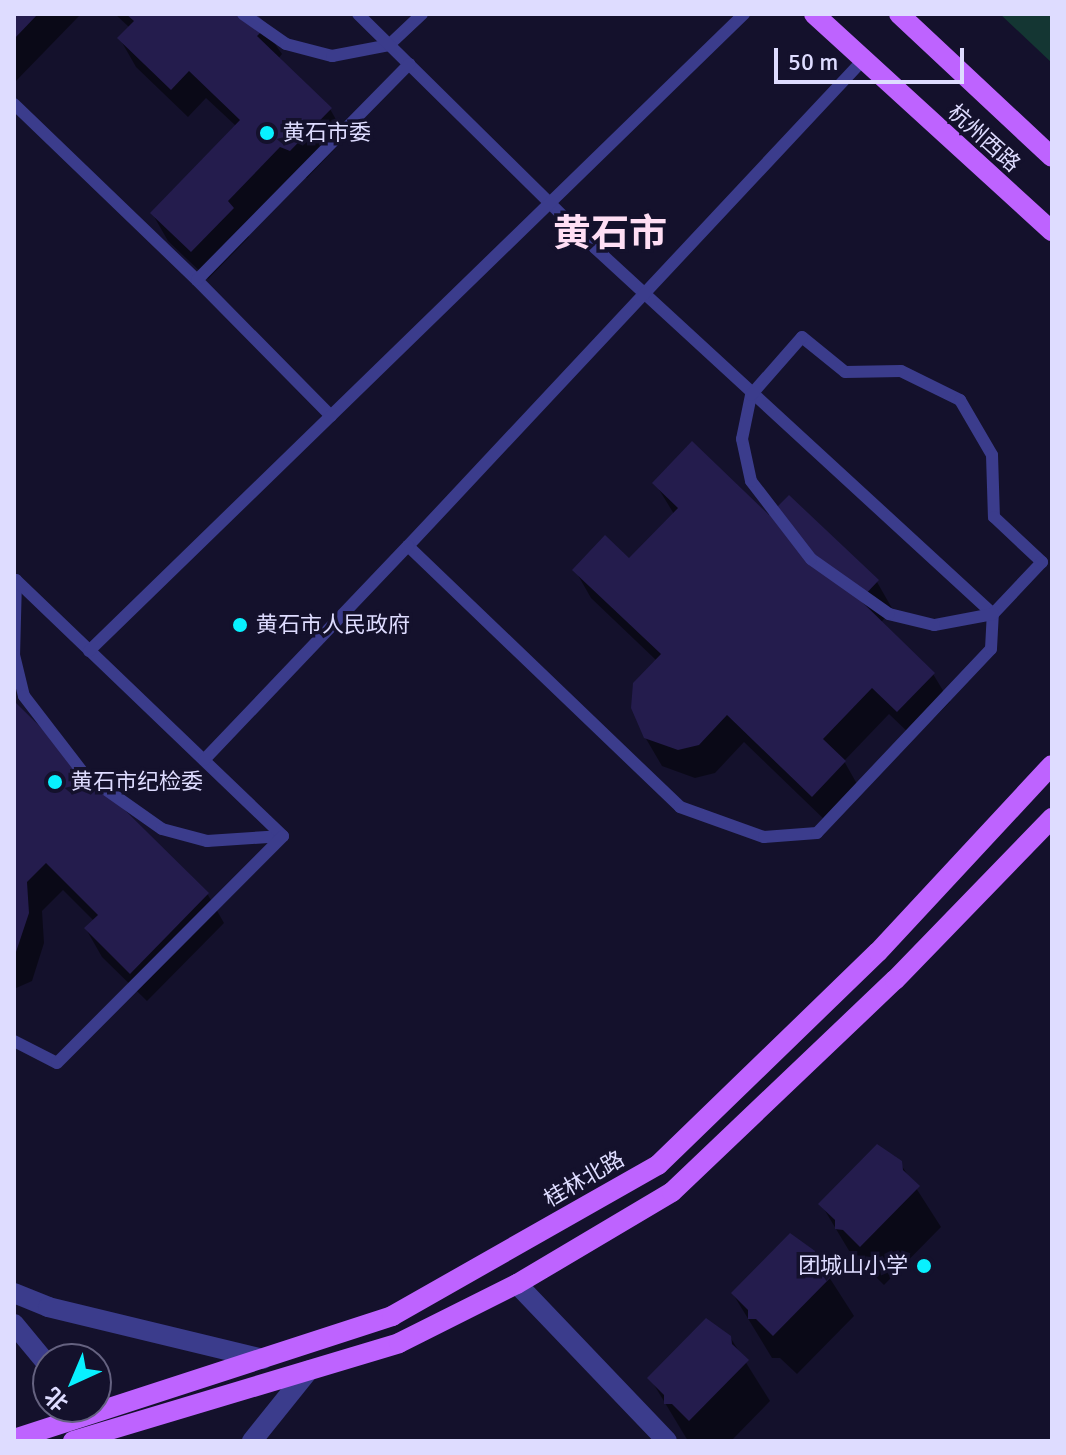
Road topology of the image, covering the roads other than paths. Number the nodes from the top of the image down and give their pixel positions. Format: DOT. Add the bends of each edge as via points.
graph roads {
  1 [pos="243,14"];
  2 [pos="358,14"];
  3 [pos="422,14"];
  4 [pos="744,14"];
  5 [pos="814,14"];
  6 [pos="899,14"];
  7 [pos="389,45"];
  8 [pos="863,60"];
  9 [pos="409,64"];
  10 [pos="14,104"];
  11 [pos="1052,157"];
  12 [pos="549,203"];
  13 [pos="1052,231"];
  14 [pos="197,280"];
  15 [pos="643,293"];
  16 [pos="751,395"];
  17 [pos="331,416"];
  18 [pos="408,546"];
  19 [pos="15,581"];
  20 [pos="993,614"];
  21 [pos="89,651"];
  22 [pos="204,760"];
  23 [pos="1052,765"];
  24 [pos="1052,818"];
  25 [pos="283,836"];
  26 [pos="14,1041"];
  27 [pos="517,1284"];
  28 [pos="14,1293"];
  29 [pos="14,1324"];
  30 [pos="32,1346"];
  31 [pos="263,1359"];
  32 [pos="309,1370"];
  33 [pos="96,1424"];
  34 [pos="14,1439"];
  35 [pos="73,1441"];
  36 [pos="252,1441"];
  37 [pos="667,1441"];
  1 -- 7 [label="lane" via="286,44 332,56"];
  2 -- 7 [label="lane"];
  3 -- 7 [label="lane"];
  4 -- 12 [label="lane"];
  5 -- 8 [label="main road, 杭州西路"];
  6 -- 11 [label="main road, 杭州西路"];
  7 -- 9 [label="lane"];
  8 -- 13 [label="main road, 杭州西路"];
  8 -- 15 [label="lane"];
  9 -- 12 [label="lane"];
  9 -- 14 [label="lane"];
  10 -- 14 [label="lane"];
  12 -- 15 [label="lane"];
  12 -- 17 [label="lane"];
  14 -- 17 [label="lane"];
  15 -- 16 [label="lane"];
  15 -- 18 [label="lane"];
  16 -- 20 [label="lane"];
  16 -- 20 [label="lane" via="742,439 751,481 811,559 889,614 934,625"];
  16 -- 20 [label="lane" via="802,337 845,372 901,371 960,400 992,455 994,517 1042,562"];
  17 -- 21 [label="lane"];
  18 -- 20 [label="lane" via="680,807 764,837 817,833 991,649"];
  18 -- 22 [label="lane"];
  19 -- 21 [label="lane"];
  19 -- 25 [label="lane" via="14,655 24,696 84,774 162,829 207,841"];
  21 -- 22 [label="lane"];
  22 -- 25 [label="lane"];
  23 -- 31 [label="main road, 桂林北路" via="878,952 658,1165 392,1316"];
  24 -- 27 [label="main road, 桂林北路" via="895,980 672,1192"];
  25 -- 26 [label="lane" via="57,1063"];
  27 -- 32 [label="main road, 桂林北路" via="399,1343"];
  27 -- 37 [label="street"];
  28 -- 31 [label="street" via="48,1307"];
  29 -- 30 [label="street"];
  31 -- 33 [label="main road, 桂林北路"];
  32 -- 33 [label="main road, 桂林北路"];
  32 -- 36 [label="street"];
  33 -- 34 [label="main road, 桂林北路"];
  33 -- 35 [label="main road, 桂林北路"];
}
